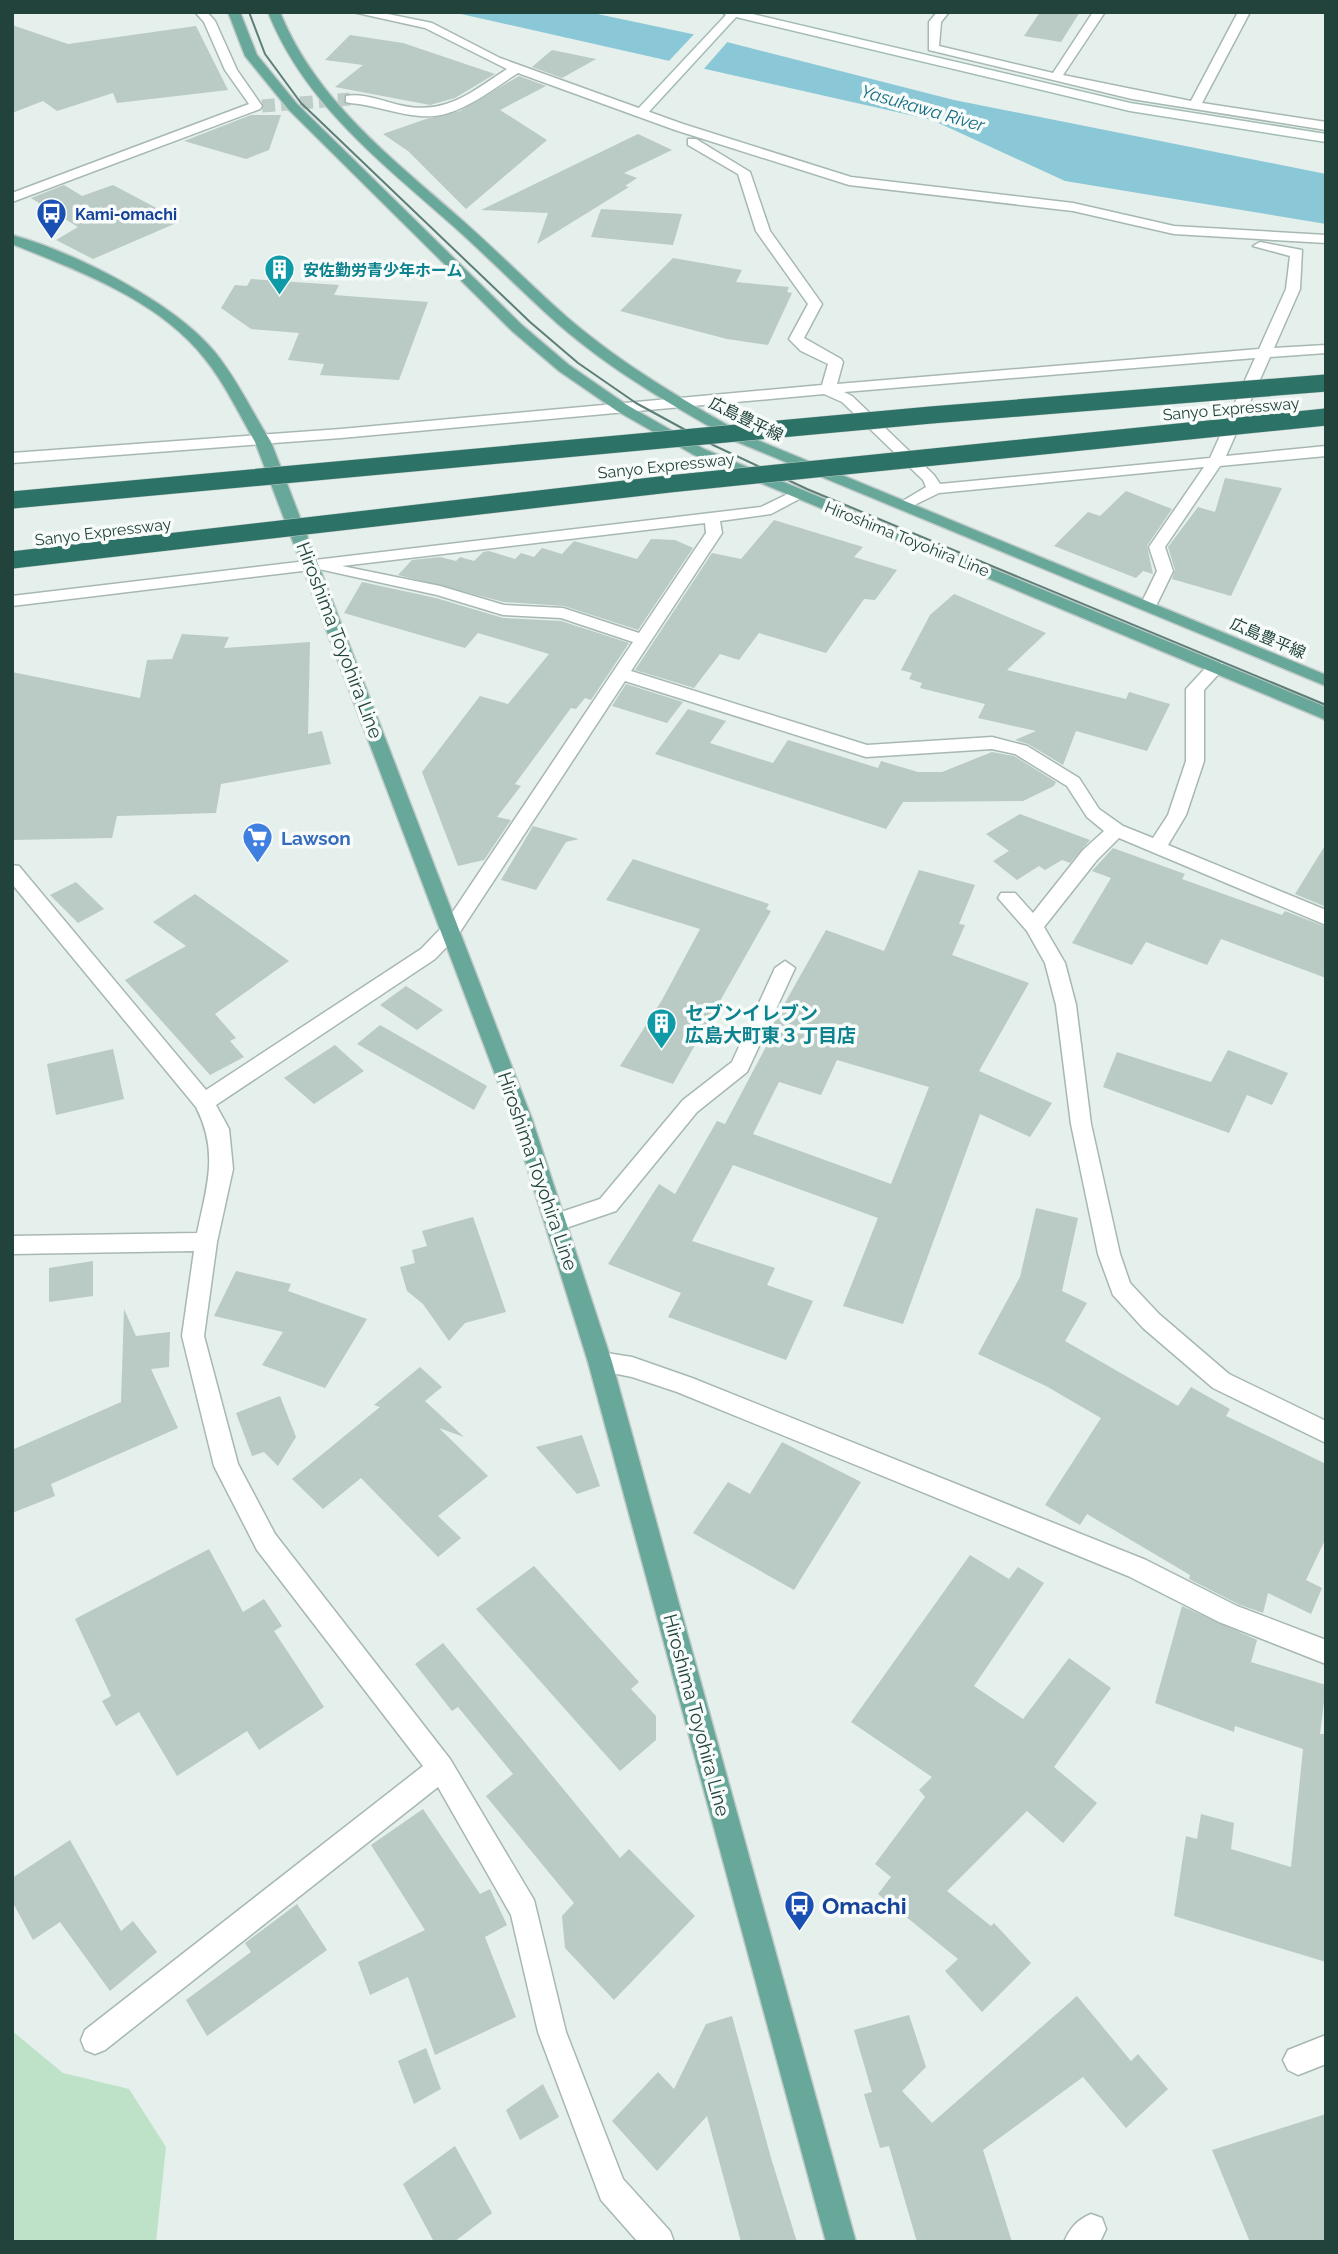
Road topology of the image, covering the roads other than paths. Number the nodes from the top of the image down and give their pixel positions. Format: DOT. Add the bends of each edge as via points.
graph roads {
  1 [pos="201,12"];
  2 [pos="234,12"];
  3 [pos="274,12"];
  4 [pos="359,12"];
  5 [pos="943,12"];
  6 [pos="1099,12"];
  7 [pos="1244,12"];
  8 [pos="732,14"];
  9 [pos="517,68"];
  10 [pos="1057,76"];
  11 [pos="351,99"];
  12 [pos="1195,105"];
  13 [pos="640,113"];
  14 [pos="1326,126"];
  15 [pos="679,127"];
  16 [pos="1326,138"];
  17 [pos="12,198"];
  18 [pos="1174,230"];
  19 [pos="12,239"];
  20 [pos="1326,239"];
  21 [pos="1326,349"];
  22 [pos="1265,353"];
  23 [pos="1326,383"];
  24 [pos="828,390"];
  25 [pos="677,403"];
  26 [pos="622,408"];
  27 [pos="1326,417"];
  28 [pos="263,442"];
  29 [pos="1326,451"];
  30 [pos="12,458"];
  31 [pos="1216,461"];
  32 [pos="935,488"];
  33 [pos="798,494"];
  34 [pos="12,500"];
  35 [pos="904,505"];
  36 [pos="712,517"];
  37 [pos="12,560"];
  38 [pos="311,564"];
  39 [pos="12,601"];
  40 [pos="1148,606"];
  41 [pos="643,640"];
  42 [pos="1216,667"];
  43 [pos="621,674"];
  44 [pos="1326,681"];
  45 [pos="1326,714"];
  46 [pos="1116,830"];
  47 [pos="1157,848"];
  48 [pos="12,870"];
  49 [pos="1008,898"];
  50 [pos="1326,918"];
  51 [pos="1034,926"];
  52 [pos="451,930"];
  53 [pos="785,968"];
  54 [pos="204,1102"];
  55 [pos="557,1222"];
  56 [pos="206,1242"];
  57 [pos="12,1245"];
  58 [pos="600,1363"];
  59 [pos="1326,1433"];
  60 [pos="1326,1652"];
  61 [pos="441,1768"];
  62 [pos="95,2040"];
  63 [pos="1326,2049"];
  64 [pos="1298,2060"];
  65 [pos="659,2242"];
  66 [pos="841,2242"];
  1 -- 17 [label="street" via="231,70 259,106"];
  2 -- 26 [label="main road, Hiroshima Toyohira Line" via="251,56 293,107 517,328"];
  3 -- 25 [label="main road, 広島豊平線" via="290,51 326,101 557,316 600,352"];
  4 -- 9 [label="street" via="428,25"];
  5 -- 10 [label="street" via="935,22 933,48"];
  6 -- 10 [label="street"];
  7 -- 12 [label="street"];
  8 -- 13 [label="street"];
  8 -- 16 [label="street" via="1130,107"];
  9 -- 11 [label="street" via="445,110 431,113"];
  9 -- 13 [label="street"];
  10 -- 12 [label="street"];
  12 -- 14 [label="street"];
  13 -- 15 [label="street"];
  15 -- 18 [label="street" via="849,181 1073,207"];
  15 -- 24 [label="street" via="685,138 744,172 763,231 815,304 796,339 836,362"];
  18 -- 20 [label="street"];
  18 -- 22 [label="street" via="1297,253 1293,289"];
  19 -- 28 [label="main road, Hiroshima Toyohira Line" via="81,267 161,312 200,344"];
  21 -- 22 [label="street"];
  22 -- 24 [label="street"];
  22 -- 31 [label="street"];
  23 -- 34 [label="highway, Sanyo Expressway, bridge"];
  24 -- 25 [label="street"];
  24 -- 32 [label="street" via="847,399"];
  25 -- 26 [label="street"];
  25 -- 35 [label="main road, 広島豊平線" via="740,438"];
  26 -- 28 [label="street"];
  26 -- 33 [label="main road, Hiroshima Toyohira Line" via="699,452"];
  27 -- 37 [label="highway, Sanyo Expressway, bridge" via="457,506"];
  28 -- 30 [label="street"];
  28 -- 38 [label="main road, Hiroshima Toyohira Line"];
  29 -- 31 [label="street"];
  31 -- 32 [label="street"];
  31 -- 40 [label="street" via="1157,547 1165,570"];
  32 -- 35 [label="street"];
  33 -- 36 [label="street" via="765,511"];
  33 -- 42 [label="main road, Hiroshima Toyohira Line"];
  35 -- 40 [label="main road, 広島豊平線"];
  36 -- 38 [label="street"];
  36 -- 41 [label="street" via="714,533"];
  38 -- 39 [label="street"];
  38 -- 41 [label="street" via="440,591 503,610 563,613"];
  38 -- 52 [label="main road, Hiroshima Toyohira Line"];
  40 -- 44 [label="main road, 広島豊平線"];
  41 -- 43 [label="street"];
  42 -- 45 [label="main road, Hiroshima Toyohira Line"];
  42 -- 47 [label="street" via="1195,689 1195,761 1177,815"];
  43 -- 46 [label="street" via="866,751 981,743 1021,750 1073,782 1093,813"];
  43 -- 52 [label="street"];
  46 -- 47 [label="street"];
  46 -- 51 [label="street" via="1090,855"];
  47 -- 50 [label="street"];
  48 -- 54 [label="street"];
  49 -- 51 [label="street"];
  51 -- 59 [label="street" via="1055,963 1066,1005 1081,1125 1121,1289 1150,1321 1221,1381"];
  52 -- 54 [label="street" via="428,954"];
  52 -- 55 [label="main road, Hiroshima Toyohira Line"];
  53 -- 55 [label="street" via="740,1067 690,1107 608,1205"];
  54 -- 56 [label="street" via="218,1129 222,1169"];
  55 -- 58 [label="main road, Hiroshima Toyohira Line"];
  56 -- 57 [label="street"];
  56 -- 61 [label="street" via="192,1336 226,1466 265,1542"];
  58 -- 60 [label="street" via="632,1367 684,1385 1137,1568 1228,1614"];
  58 -- 66 [label="main road, Hiroshima Toyohira Line"];
  61 -- 62 [label="street"];
  61 -- 65 [label="street" via="524,1910 552,2032 612,2189"];
  63 -- 64 [label="street"];
}
